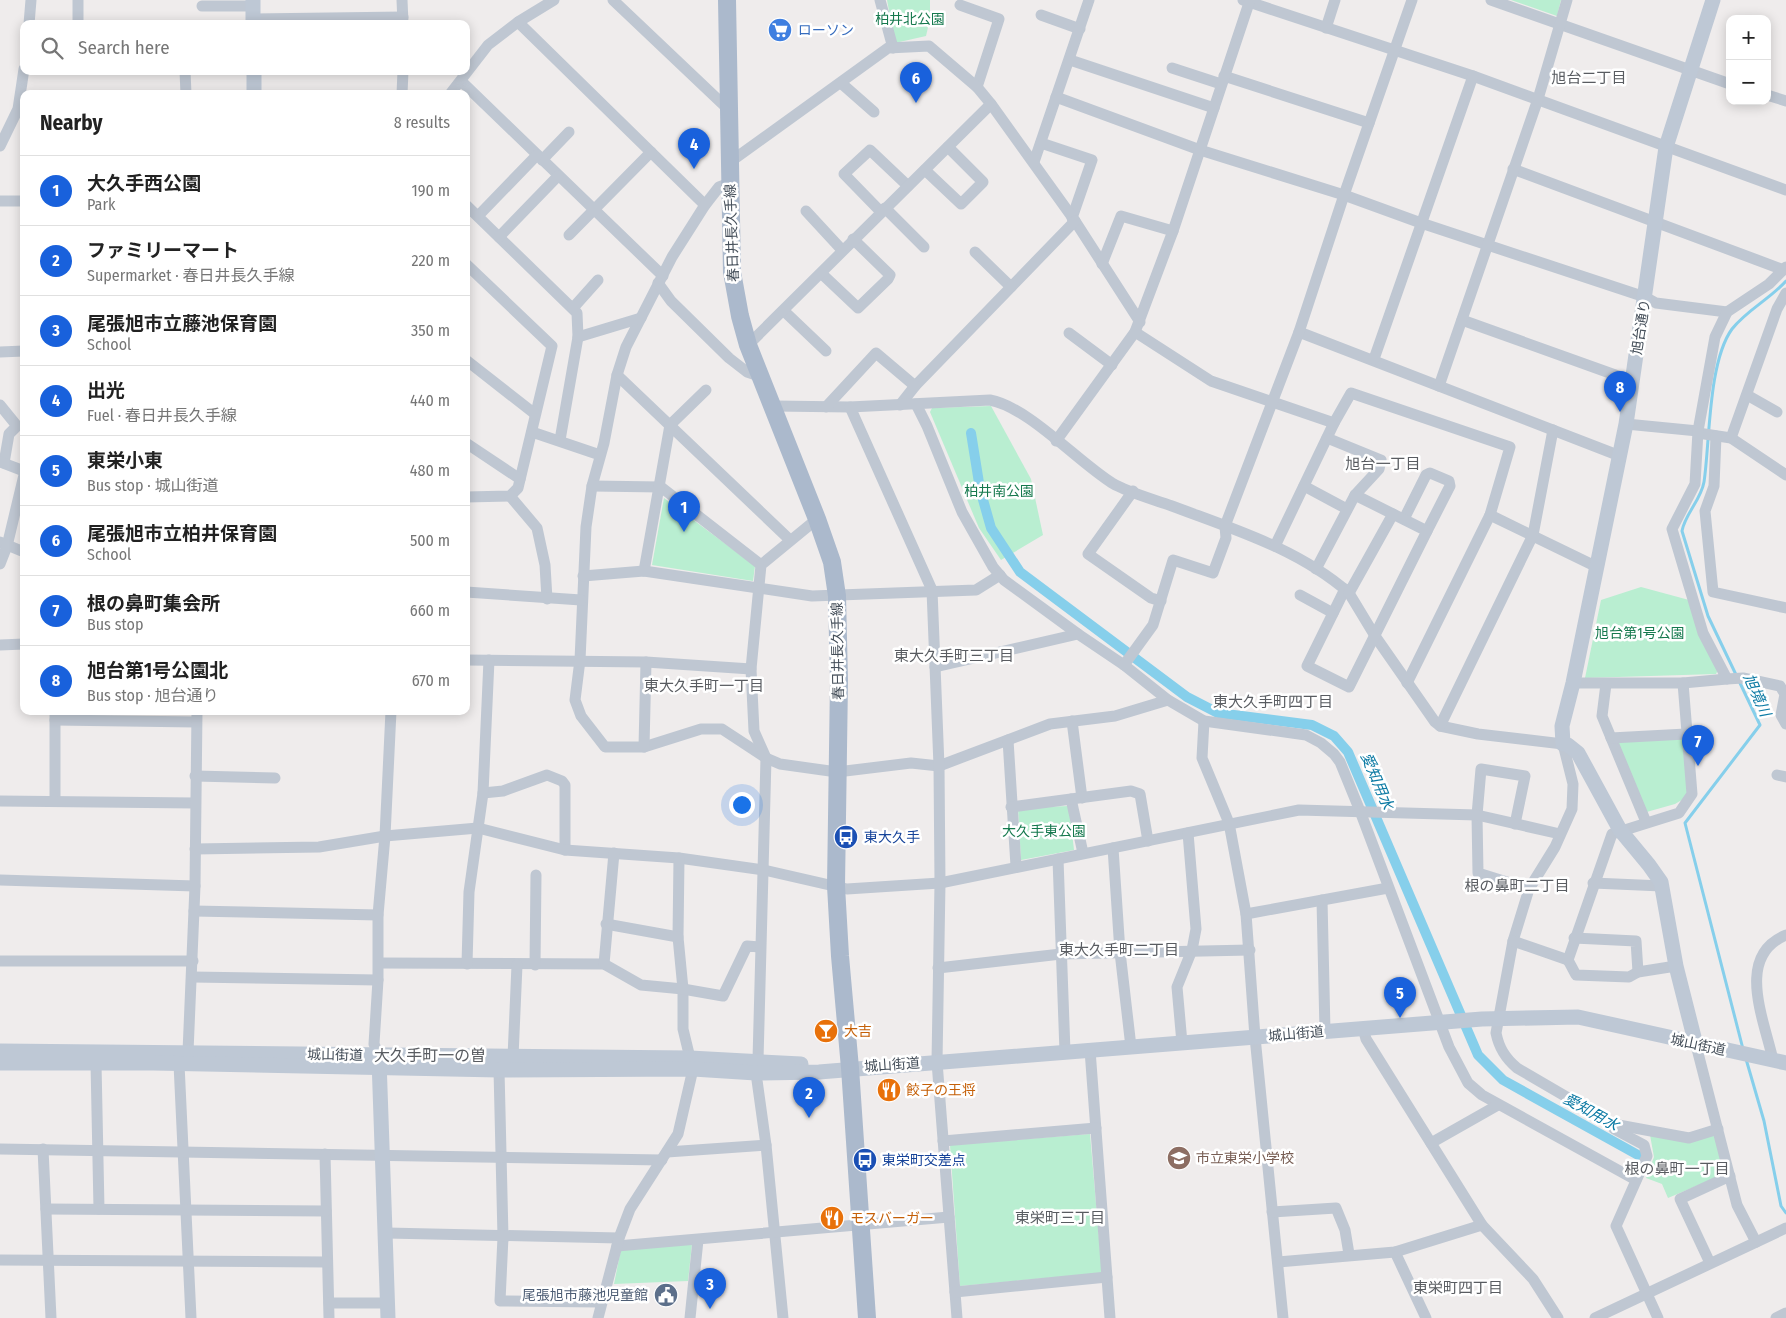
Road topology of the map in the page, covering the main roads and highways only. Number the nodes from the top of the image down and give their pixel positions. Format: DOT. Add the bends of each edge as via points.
graph roads {
  1 [pos="727,0"];
  2 [pos="867,1318"];
  1 -- 2 [label="main road, 春日井長久手線" via="732,272 740,316 748,345 832,562 837,596 836,886"];
}
